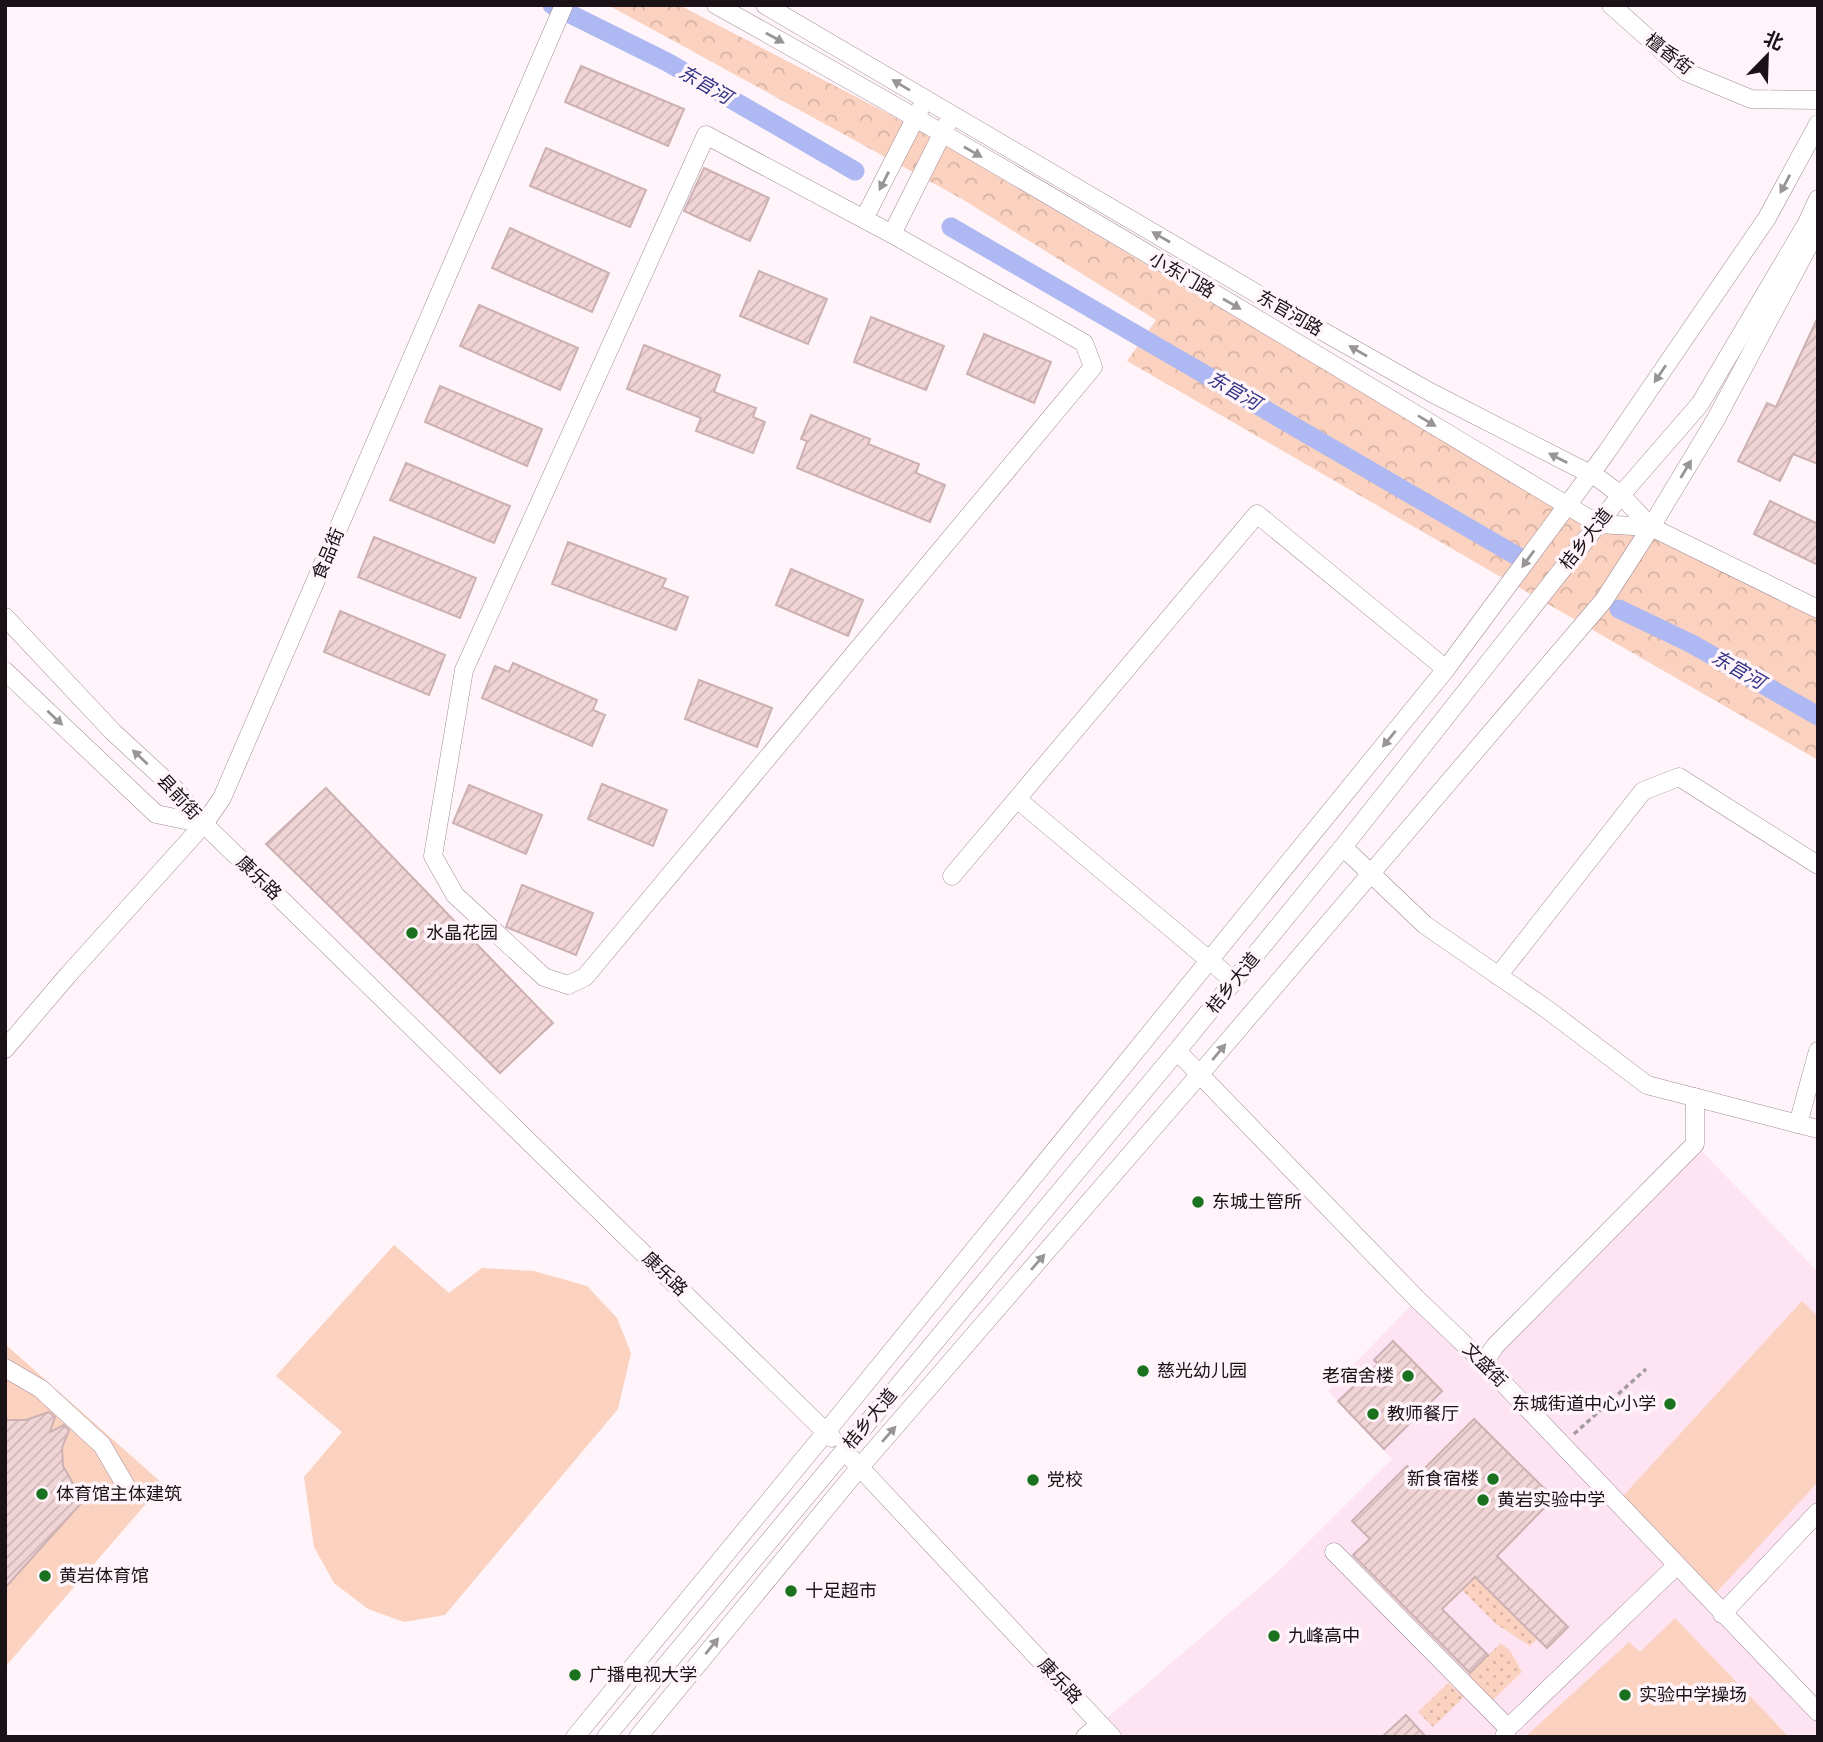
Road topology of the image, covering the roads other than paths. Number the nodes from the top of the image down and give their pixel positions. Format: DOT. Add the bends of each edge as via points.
graph roads {
  1 [pos="564,5"];
  2 [pos="716,5"];
  3 [pos="765,5"];
  4 [pos="1611,5"];
  5 [pos="924,99"];
  6 [pos="1818,100"];
  7 [pos="951,114"];
  8 [pos="916,118"];
  9 [pos="1818,124"];
  10 [pos="943,134"];
  11 [pos="1818,199"];
  12 [pos="864,219"];
  13 [pos="1818,228"];
  14 [pos="892,234"];
  15 [pos="1590,474"];
  16 [pos="1620,495"];
  17 [pos="1567,506"];
  18 [pos="1598,524"];
  19 [pos="1651,527"];
  20 [pos="1818,609"];
  21 [pos="5,617"];
  22 [pos="1446,669"];
  23 [pos="5,671"];
  24 [pos="1017,799"];
  25 [pos="204,824"];
  26 [pos="1343,847"];
  27 [pos="1818,865"];
  28 [pos="1371,873"];
  29 [pos="952,876"];
  30 [pos="1209,961"];
  31 [pos="1498,976"];
  32 [pos="1234,981"];
  33 [pos="5,1049"];
  34 [pos="1177,1051"];
  35 [pos="1818,1051"];
  36 [pos="1200,1074"];
  37 [pos="1695,1097"];
  38 [pos="1798,1124"];
  39 [pos="1818,1129"];
  40 [pos="1484,1363"];
  41 [pos="5,1368"];
  42 [pos="826,1432"];
  43 [pos="843,1451"];
  44 [pos="860,1467"];
  45 [pos="130,1493"];
  46 [pos="1818,1512"];
  47 [pos="1334,1552"];
  48 [pos="1676,1566"];
  49 [pos="1722,1614"];
  50 [pos="1817,1709"];
  51 [pos="1106,1730"];
  52 [pos="1506,1732"];
  53 [pos="575,1737"];
  54 [pos="606,1737"];
  55 [pos="638,1737"];
  56 [pos="1086,1737"];
  1 -- 25 [label="street, 食品街" via="228,785"];
  2 -- 8 [label="street, 小东门路, one-way"];
  5 -- 3 [label="street, 东官河路, one-way"];
  4 -- 6 [label="street, 檀香街" via="1686,72 1751,99"];
  5 -- 7 [label="street, 东官河路"];
  5 -- 8 [label="street"];
  7 -- 10 [label="street"];
  15 -- 7 [label="street, 东官河路, one-way" via="1430,392"];
  8 -- 10 [label="street, 小东门路"];
  8 -- 12 [label="street, one-way"];
  9 -- 15 [label="street, one-way" via="1767,218"];
  10 -- 14 [label="street"];
  10 -- 17 [label="street, 小东门路, one-way"];
  11 -- 16 [label="street, 桔乡大道" via="1700,404"];
  12 -- 14 [label="street"];
  12 -- 14 [label="street" via="706,135 464,670 433,856 455,895 544,977 568,985 585,977 1093,367 1084,343"];
  19 -- 13 [label="street, one-way" via="1716,419"];
  15 -- 16 [label="street, 东官河路"];
  15 -- 17 [label="street"];
  16 -- 18 [label="street, 桔乡大道"];
  16 -- 19 [label="street, 东官河路"];
  17 -- 18 [label="street, 小东门路"];
  17 -- 22 [label="street, one-way"];
  18 -- 19 [label="street, 小东门路"];
  18 -- 26 [label="street, 桔乡大道"];
  19 -- 20 [label="street, 东官河路"];
  19 -- 28 [label="street" via="1604,600"];
  25 -- 21 [label="street, 县前街, one-way"];
  22 -- 24 [label="street" via="1257,514"];
  22 -- 30 [label="street, one-way"];
  23 -- 25 [label="street, 县前街, one-way" via="156,814"];
  24 -- 29 [label="street"];
  24 -- 30 [label="street"];
  25 -- 33 [label="street, 食品街"];
  25 -- 42 [label="street, 康乐路"];
  26 -- 28 [label="street"];
  26 -- 32 [label="street, 桔乡大道"];
  27 -- 31 [label="street" via="1679,777 1643,791"];
  28 -- 31 [label="street" via="1425,925"];
  36 -- 28 [label="street, one-way"];
  30 -- 32 [label="street"];
  30 -- 42 [label="street"];
  31 -- 37 [label="street" via="1647,1085"];
  32 -- 34 [label="street, 桔乡大道"];
  34 -- 36 [label="street, 文盛街"];
  34 -- 43 [label="street, 桔乡大道"];
  35 -- 38 [label="street"];
  36 -- 40 [label="street, 文盛街"];
  44 -- 36 [label="street, one-way"];
  37 -- 38 [label="street"];
  37 -- 40 [label="street" via="1695,1144 1495,1346"];
  38 -- 39 [label="street"];
  40 -- 48 [label="street, 文盛街"];
  41 -- 45 [label="street" via="41,1389 102,1445"];
  42 -- 43 [label="street, 康乐路"];
  42 -- 53 [label="street"];
  43 -- 44 [label="street, 康乐路"];
  43 -- 54 [label="street, 桔乡大道"];
  44 -- 51 [label="street, 康乐路"];
  55 -- 44 [label="street, one-way"];
  46 -- 49 [label="street"];
  47 -- 52 [label="street"];
  48 -- 49 [label="street, 文盛街"];
  48 -- 52 [label="street"];
  49 -- 50 [label="street, 文盛街"];
  51 -- 56 [label="street"];
}
